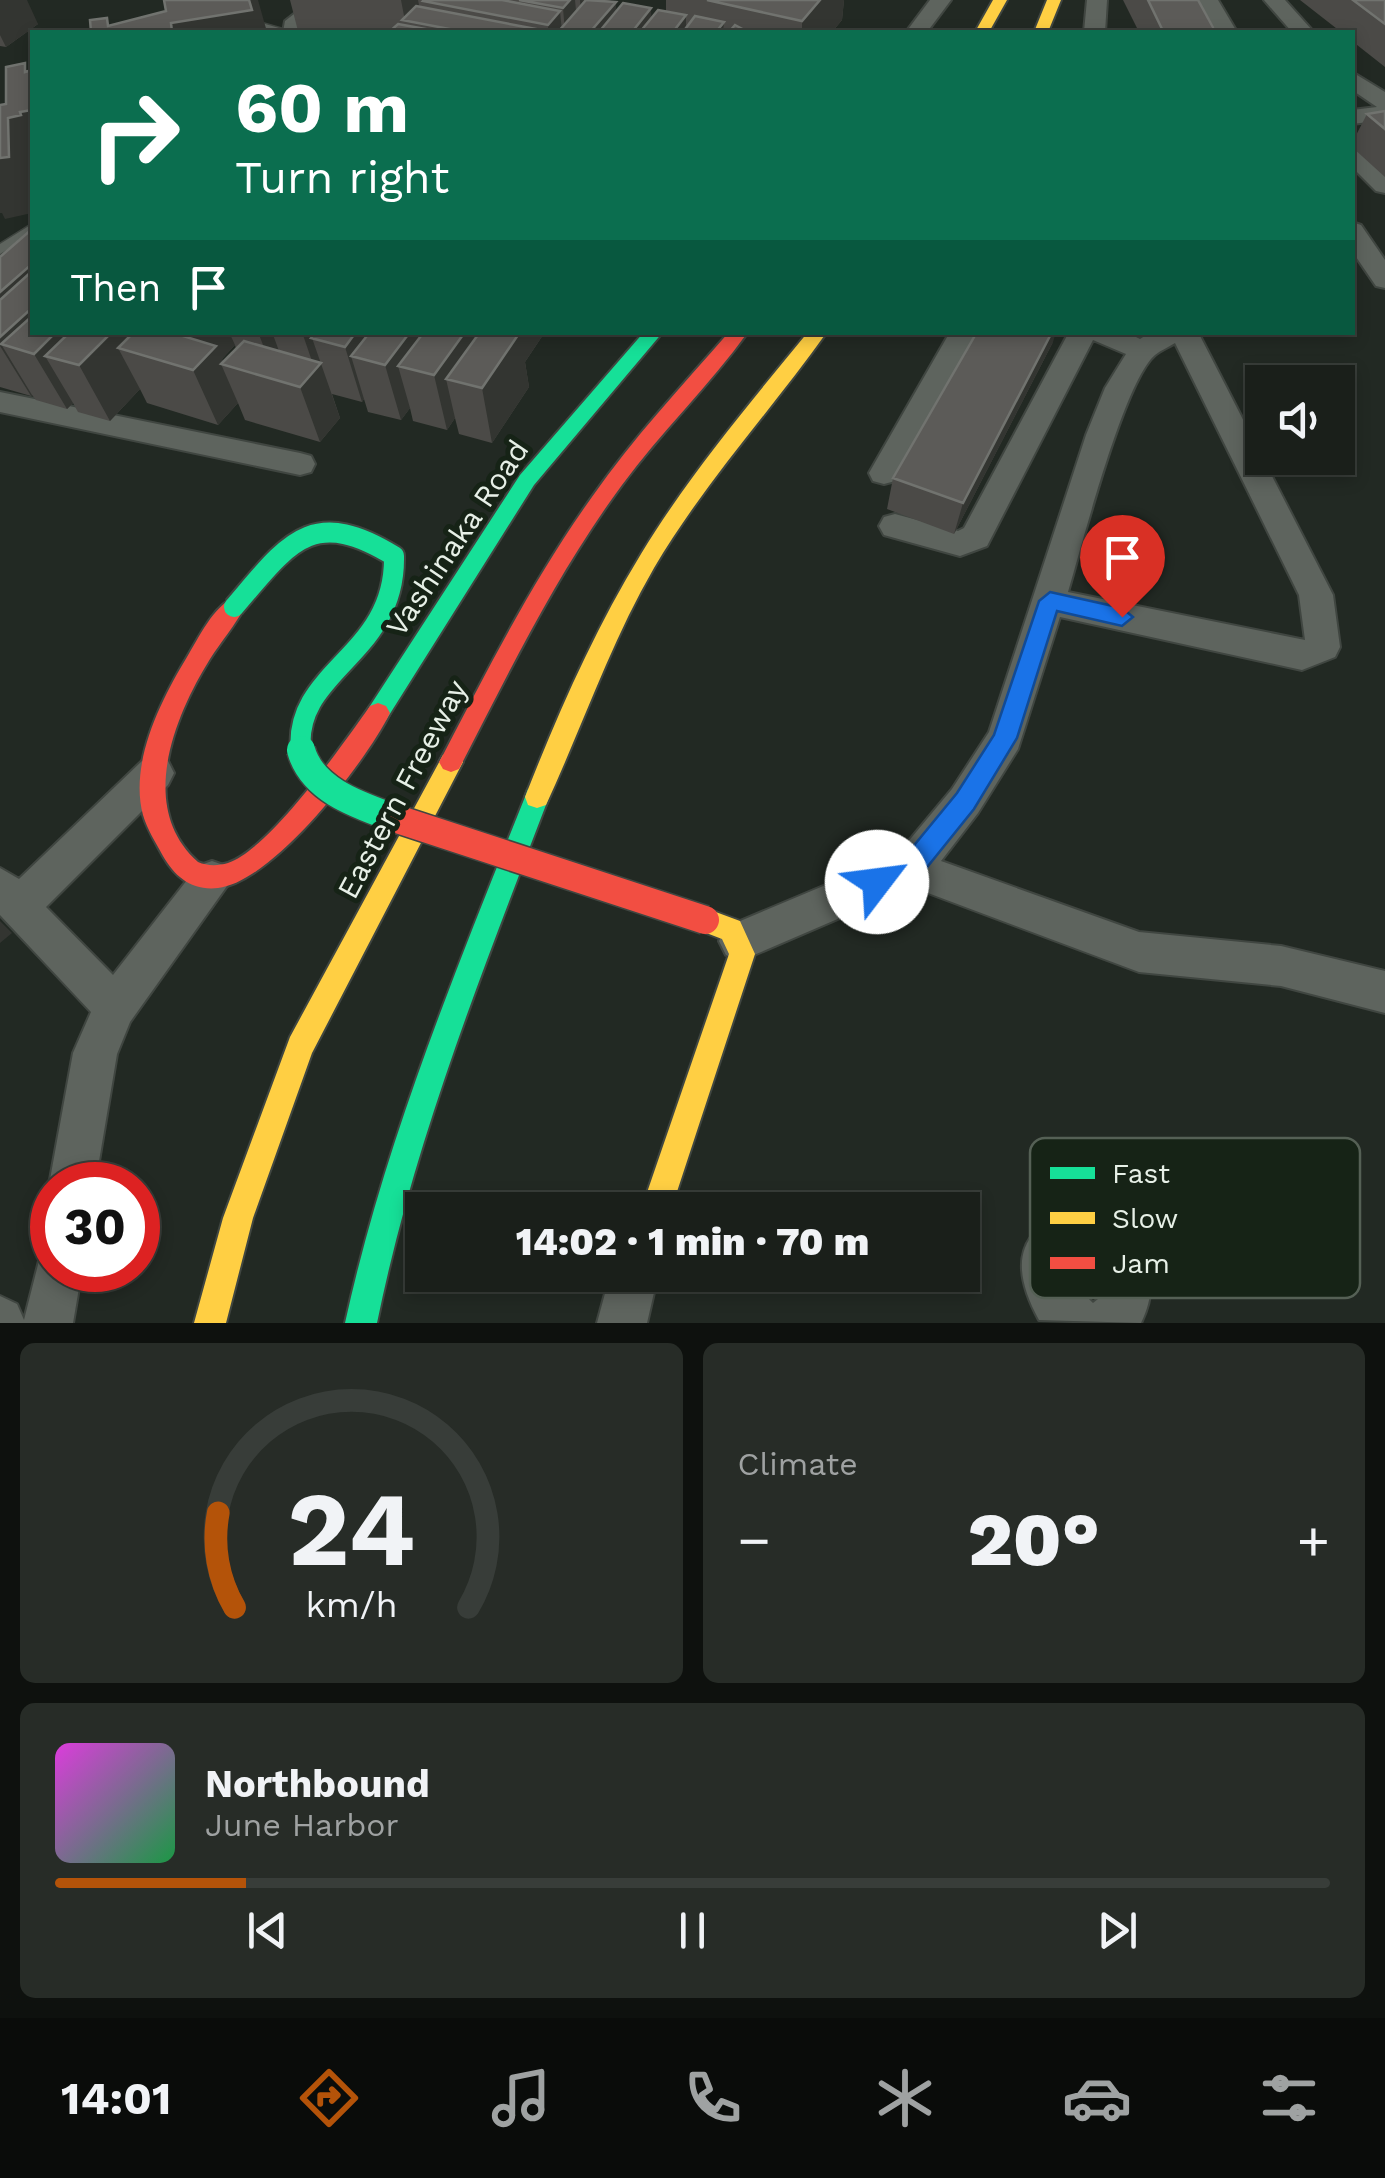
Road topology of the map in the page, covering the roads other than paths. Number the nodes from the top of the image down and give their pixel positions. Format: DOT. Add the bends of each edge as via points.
graph roads {
  1 [pos="325,0"];
  2 [pos="941,0"];
  3 [pos="1000,0"];
  4 [pos="1054,0"];
  5 [pos="1097,0"];
  6 [pos="1208,0"];
  7 [pos="1274,0"];
  8 [pos="234,21"];
  9 [pos="273,30"];
  10 [pos="293,30"];
  11 [pos="918,30"];
  12 [pos="983,30"];
  13 [pos="1042,30"];
  14 [pos="1094,30"];
  15 [pos="1227,30"];
  16 [pos="1301,30"];
  17 [pos="1355,81"];
  18 [pos="1385,102"];
  19 [pos="1385,113"];
  20 [pos="1355,116"];
  21 [pos="1355,155"];
  22 [pos="1385,186"];
  23 [pos="30,229"];
  24 [pos="1355,235"];
  25 [pos="0,250"];
  26 [pos="1385,280"];
  27 [pos="651,335"];
  28 [pos="736,335"];
  29 [pos="816,335"];
  30 [pos="962,335"];
  31 [pos="1081,335"];
  32 [pos="1119,335"];
  33 [pos="1186,335"];
  34 [pos="1158,341"];
  35 [pos="0,402"];
  36 [pos="300,464"];
  37 [pos="884,473"];
  38 [pos="895,526"];
  39 [pos="1050,601"];
  40 [pos="155,774"];
  41 [pos="911,868"];
  42 [pos="212,880"];
  43 [pos="9,897"];
  44 [pos="740,941"];
  45 [pos="1385,992"];
  46 [pos="115,1006"];
  47 [pos="76,1162"];
  48 [pos="662,1192"];
  49 [pos="54,1292"];
  50 [pos="630,1292"];
  51 [pos="48,1323"];
  52 [pos="210,1323"];
  53 [pos="361,1323"];
  54 [pos="622,1323"];
  1 -- 10 [label="street"];
  2 -- 11 [label="street"];
  3 -- 12 [label="main road"];
  4 -- 13 [label="main road"];
  5 -- 14 [label="street"];
  6 -- 15 [label="street"];
  7 -- 16 [label="street"];
  8 -- 9 [label="lane"];
  17 -- 18 [label="street"];
  19 -- 20 [label="street"];
  21 -- 22 [label="street"];
  23 -- 25 [label="lane"];
  24 -- 26 [label="street"];
  27 -- 42 [label="main road, Vashinaka Road" via="527,480 360,740 267,850 241,871"];
  28 -- 52 [label="main road, Eastern Freeway" via="598,504 516,640 300,1047 238,1218"];
  29 -- 53 [label="main road" via="667,528 565,723 384,1218"];
  30 -- 37 [label="street"];
  31 -- 38 [label="street" via="976,537 960,544"];
  32 -- 34 [label="street"];
  33 -- 39 [label="street" via="1316,596 1323,647 1302,656"];
  34 -- 39 [label="street" via="1120,388"];
  35 -- 36 [label="street"];
  39 -- 41 [label="street" via="1005,738 966,801"];
  40 -- 42 [label="main road, Vashinaka Road" via="154,812 181,864"];
  40 -- 43 [label="street"];
  40 -- 44 [label="main road, Vashinaka Road, bridge" via="168,716 234,607 296,538 321,528 347,530 374,538 394,556 396,579 390,604 368,638 310,698 300,720 300,753 328,793 726,924"];
  41 -- 44 [label="street"];
  41 -- 45 [label="street" via="1139,952 1281,966"];
  42 -- 46 [label="street"];
  43 -- 46 [label="street"];
  44 -- 48 [label="main road" via="738,972"];
  46 -- 47 [label="street" via="94,1053"];
  49 -- 51 [label="street"];
  50 -- 54 [label="street"];
}
